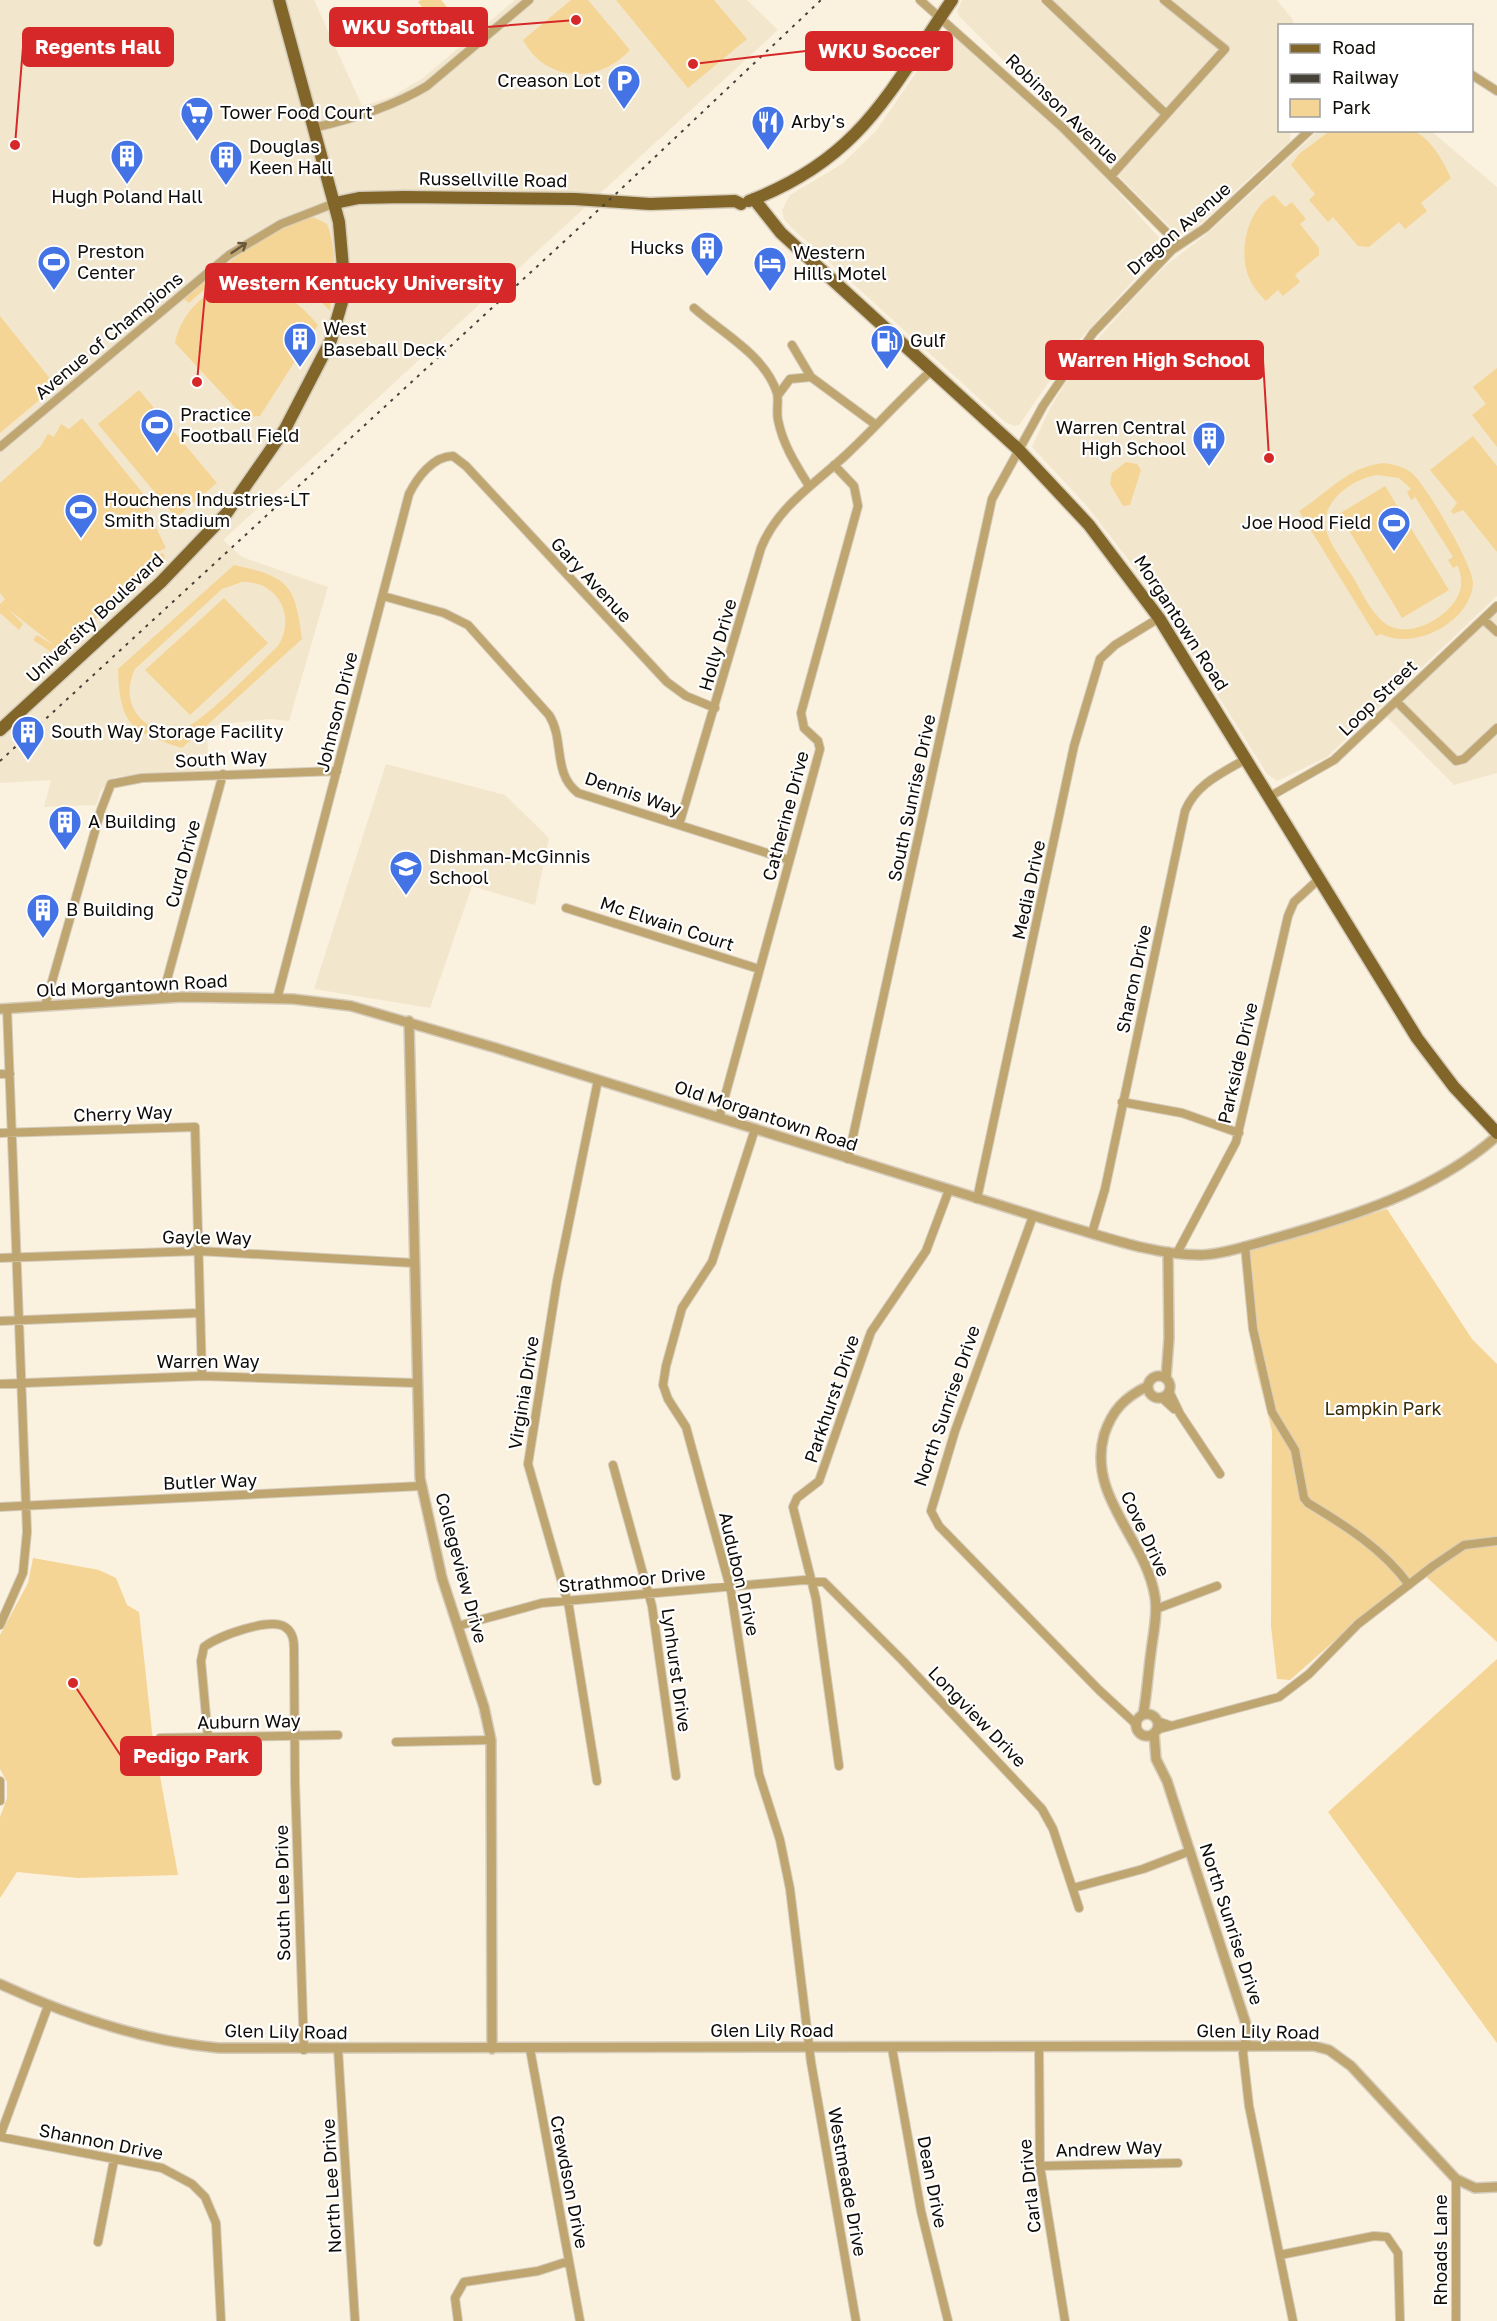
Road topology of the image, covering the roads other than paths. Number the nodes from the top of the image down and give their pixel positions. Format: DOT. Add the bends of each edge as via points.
graph roads {
  1 [pos="279,0"];
  2 [pos="530,0"];
  3 [pos="920,0"];
  4 [pos="952,0"];
  5 [pos="1046,0"];
  6 [pos="1164,0"];
  7 [pos="940,18"];
  8 [pos="1473,76"];
  9 [pos="1497,91"];
  10 [pos="1166,114"];
  11 [pos="313,128"];
  12 [pos="1308,132"];
  13 [pos="1110,176"];
  14 [pos="754,199"];
  15 [pos="335,203"];
  16 [pos="1179,245"];
  17 [pos="694,308"];
  18 [pos="792,345"];
  19 [pos="932,370"];
  20 [pos="810,377"];
  21 [pos="778,395"];
  22 [pos="876,425"];
  23 [pos="0,447"];
  24 [pos="1018,449"];
  25 [pos="456,458"];
  26 [pos="834,465"];
  27 [pos="809,486"];
  28 [pos="382,596"];
  29 [pos="1497,606"];
  30 [pos="1159,618"];
  31 [pos="1483,619"];
  32 [pos="1497,633"];
  33 [pos="1396,701"];
  34 [pos="715,708"];
  35 [pos="1497,728"];
  36 [pos="0,730"];
  37 [pos="1246,759"];
  38 [pos="338,771"];
  39 [pos="223,774"];
  40 [pos="1269,797"];
  41 [pos="679,825"];
  42 [pos="789,860"];
  43 [pos="1319,879"];
  44 [pos="566,908"];
  45 [pos="759,969"];
  46 [pos="162,998"];
  47 [pos="277,999"];
  48 [pos="45,1006"];
  49 [pos="4,1008"];
  50 [pos="409,1021"];
  51 [pos="0,1074"];
  52 [pos="10,1074"];
  53 [pos="598,1080"];
  54 [pos="1122,1102"];
  55 [pos="719,1118"];
  56 [pos="755,1129"];
  57 [pos="0,1133"];
  58 [pos="13,1133"];
  59 [pos="1239,1133"];
  60 [pos="1497,1134"];
  61 [pos="848,1159"];
  62 [pos="949,1190"];
  63 [pos="976,1199"];
  64 [pos="1033,1216"];
  65 [pos="1092,1233"];
  66 [pos="1245,1246"];
  67 [pos="198,1251"];
  68 [pos="1173,1253"];
  69 [pos="17,1257"];
  70 [pos="0,1258"];
  71 [pos="414,1263"];
  72 [pos="199,1312"];
  73 [pos="18,1320"];
  74 [pos="0,1321"];
  75 [pos="202,1376"];
  76 [pos="1162,1377"];
  77 [pos="20,1383"];
  78 [pos="416,1383"];
  79 [pos="0,1384"];
  80 [pos="1148,1386"];
  81 [pos="1133,1395"];
  82 [pos="1161,1395"];
  83 [pos="613,1465"];
  84 [pos="1220,1474"];
  85 [pos="421,1486"];
  86 [pos="26,1505"];
  87 [pos="0,1507"];
  88 [pos="1497,1541"];
  89 [pos="812,1581"];
  90 [pos="1409,1585"];
  91 [pos="1217,1586"];
  92 [pos="730,1587"];
  93 [pos="648,1593"];
  94 [pos="567,1601"];
  95 [pos="1156,1609"];
  96 [pos="0,1625"];
  97 [pos="458,1626"];
  98 [pos="1126,1714"];
  99 [pos="1151,1722"];
  100 [pos="1137,1725"];
  101 [pos="338,1735"];
  102 [pos="1144,1735"];
  103 [pos="295,1736"];
  104 [pos="160,1738"];
  105 [pos="208,1738"];
  106 [pos="491,1740"];
  107 [pos="396,1742"];
  108 [pos="1155,1753"];
  109 [pos="839,1766"];
  110 [pos="676,1776"];
  111 [pos="0,1781"];
  112 [pos="597,1781"];
  113 [pos="0,1801"];
  114 [pos="1190,1851"];
  115 [pos="1073,1888"];
  116 [pos="1080,1908"];
  117 [pos="0,1984"];
  118 [pos="48,2006"];
  119 [pos="1245,2045"];
  120 [pos="808,2048"];
  121 [pos="892,2048"];
  122 [pos="1039,2048"];
  123 [pos="304,2049"];
  124 [pos="338,2049"];
  125 [pos="492,2049"];
  126 [pos="530,2049"];
  127 [pos="0,2137"];
  128 [pos="114,2160"];
  129 [pos="1178,2163"];
  130 [pos="1040,2166"];
  131 [pos="1456,2179"];
  132 [pos="1497,2187"];
  133 [pos="98,2242"];
  134 [pos="1280,2255"];
  135 [pos="568,2261"];
  136 [pos="221,2321"];
  137 [pos="355,2321"];
  138 [pos="458,2321"];
  139 [pos="580,2321"];
  140 [pos="856,2321"];
  141 [pos="948,2321"];
  142 [pos="1065,2321"];
  143 [pos="1293,2321"];
  144 [pos="1400,2321"];
  145 [pos="1456,2321"];
  1 -- 11 [label="main road, University Boulevard"];
  2 -- 11 [label="street" via="427,86 382,109"];
  3 -- 7 [label="street, Robinson Avenue"];
  4 -- 7 [label="main road, Russellville Road"];
  5 -- 10 [label="street"];
  6 -- 10 [label="street" via="1225,49"];
  7 -- 13 [label="street, Robinson Avenue" via="1062,127"];
  7 -- 14 [label="main road, Russellville Road" via="872,117 846,145 812,170"];
  8 -- 9 [label="street"];
  10 -- 13 [label="street"];
  11 -- 15 [label="main road, University Boulevard"];
  12 -- 16 [label="street, Dragon Avenue" via="1205,228"];
  13 -- 16 [label="street, Robinson Avenue"];
  14 -- 15 [label="main road, Russellville Road" via="741,204 650,204 404,197"];
  14 -- 19 [label="main road, Morgantown Road" via="781,233"];
  23 -- 15 [label="street, Avenue of Champions, one-way" via="229,255 281,224"];
  15 -- 36 [label="main road, University Boulevard" via="345,268 339,315 323,358 274,447 197,546"];
  16 -- 24 [label="street, Dragon Avenue" via="1093,333"];
  17 -- 21 [label="street" via="752,355"];
  18 -- 20 [label="street"];
  19 -- 22 [label="street, Holly Drive"];
  19 -- 24 [label="main road, Morgantown Road"];
  20 -- 21 [label="street" via="790,379"];
  20 -- 22 [label="street"];
  21 -- 27 [label="street" via="776,410 782,438"];
  22 -- 26 [label="street, Holly Drive"];
  24 -- 30 [label="main road, Morgantown Road" via="1089,525"];
  24 -- 61 [label="street, South Sunrise Drive" via="992,499"];
  25 -- 28 [label="street, Johnson Drive" via="438,460 413,488"];
  25 -- 34 [label="street, Gary Avenue" via="667,682 686,696"];
  26 -- 27 [label="street, Holly Drive"];
  26 -- 42 [label="street, Catherine Drive" via="854,486 858,506 802,709 803,726 818,741 820,749"];
  27 -- 34 [label="street, Holly Drive" via="786,508 766,536"];
  28 -- 38 [label="street, Johnson Drive"];
  28 -- 41 [label="street, Dennis Way" via="444,613 474,631 549,715 558,730 563,775 578,793"];
  29 -- 31 [label="street, Loop Street"];
  30 -- 37 [label="main road, Morgantown Road"];
  30 -- 63 [label="street, Media Drive" via="1100,659 1074,746"];
  31 -- 32 [label="street"];
  31 -- 33 [label="street, Loop Street"];
  33 -- 35 [label="street" via="1456,761 1464,759"];
  33 -- 40 [label="street, Loop Street" via="1334,760"];
  34 -- 41 [label="street, Holly Drive"];
  37 -- 40 [label="main road, Morgantown Road"];
  37 -- 54 [label="street, Sharon Drive" via="1203,784 1185,811"];
  38 -- 39 [label="street, South Way"];
  38 -- 47 [label="street, Johnson Drive"];
  39 -- 46 [label="street, Curd Drive"];
  39 -- 48 [label="street, South Way" via="128,780 109,787"];
  40 -- 43 [label="main road, Morgantown Road"];
  41 -- 42 [label="street, Dennis Way"];
  42 -- 45 [label="street, Catherine Drive"];
  43 -- 59 [label="street, Parkside Drive" via="1298,898 1288,916"];
  43 -- 60 [label="main road, Morgantown Road" via="1417,1038"];
  44 -- 45 [label="street, Mc Elwain Court"];
  45 -- 55 [label="street, Catherine Drive"];
  46 -- 47 [label="street, Old Morgantown Road"];
  46 -- 48 [label="street, Old Morgantown Road"];
  47 -- 50 [label="street, Old Morgantown Road" via="351,1006"];
  48 -- 49 [label="street, Old Morgantown Road"];
  49 -- 52 [label="street"];
  50 -- 53 [label="street, Old Morgantown Road"];
  50 -- 71 [label="street, Collegeview Drive"];
  51 -- 52 [label="street"];
  52 -- 58 [label="street"];
  53 -- 55 [label="street, Old Morgantown Road"];
  53 -- 94 [label="street, Virginia Drive" via="557,1281 528,1458"];
  54 -- 59 [label="street" via="1182,1113"];
  54 -- 65 [label="street, Sharon Drive"];
  55 -- 56 [label="street, Old Morgantown Road"];
  56 -- 61 [label="street, Old Morgantown Road"];
  56 -- 92 [label="street, Audubon Drive" via="712,1262 682,1308 663,1385 686,1427"];
  57 -- 58 [label="street, Cherry Way"];
  58 -- 67 [label="street, Cherry Way" via="195,1126"];
  58 -- 69 [label="street"];
  59 -- 68 [label="street, Parkside Drive" via="1226,1164"];
  60 -- 66 [label="street, Old Morgantown Road" via="1460,1166 1399,1195 1337,1220"];
  61 -- 62 [label="street, Old Morgantown Road"];
  62 -- 63 [label="street, Old Morgantown Road"];
  62 -- 89 [label="street, Parkhurst Drive" via="926,1251 871,1332 819,1481 793,1505"];
  63 -- 64 [label="street, Old Morgantown Road"];
  64 -- 65 [label="street, Old Morgantown Road"];
  64 -- 98 [label="street, North Sunrise Drive" via="955,1431 931,1511 939,1526"];
  65 -- 68 [label="street, Old Morgantown Road"];
  66 -- 68 [label="street, Old Morgantown Road" via="1212,1254"];
  66 -- 90 [label="street" via="1253,1329 1272,1412 1295,1450 1305,1498 1355,1532 1396,1567"];
  67 -- 69 [label="street, Gayle Way"];
  67 -- 71 [label="street, Gayle Way"];
  67 -- 72 [label="street"];
  68 -- 76 [label="street, Parkside Drive" via="1169,1338"];
  69 -- 70 [label="street, Gayle Way"];
  69 -- 73 [label="street"];
  71 -- 78 [label="street, Collegeview Drive"];
  72 -- 73 [label="street"];
  72 -- 75 [label="street"];
  73 -- 74 [label="street"];
  73 -- 77 [label="street"];
  75 -- 77 [label="street, Warren Way"];
  75 -- 78 [label="street, Warren Way"];
  76 -- 80 [label="street, Parkside Drive" via="1151,1379"];
  76 -- 82 [label="street" via="1170,1385"];
  77 -- 79 [label="street, Warren Way"];
  77 -- 86 [label="street"];
  78 -- 85 [label="street, Collegeview Drive"];
  80 -- 81 [label="street, Cove Drive"];
  80 -- 82 [label="street"];
  81 -- 82 [label="street"];
  81 -- 95 [label="street, Cove Drive" via="1112,1414 1103,1439 1100,1466 1107,1492 1150,1577"];
  82 -- 84 [label="street" via="1180,1414"];
  83 -- 93 [label="street, Lynhurst Drive"];
  85 -- 86 [label="street, Butler Way"];
  85 -- 97 [label="street, Collegeview Drive" via="442,1578"];
  86 -- 87 [label="street, Butler Way"];
  86 -- 96 [label="street" via="23,1572"];
  88 -- 90 [label="street" via="1459,1548"];
  89 -- 92 [label="street, Strathmoor Drive"];
  89 -- 109 [label="street, Parkhurst Drive"];
  89 -- 115 [label="street, Longview Drive" via="824,1582 838,1593 1032,1797 1050,1823"];
  90 -- 99 [label="street" via="1359,1624 1291,1690 1274,1699 1169,1725"];
  91 -- 95 [label="street"];
  92 -- 93 [label="street, Strathmoor Drive"];
  92 -- 120 [label="street, Audubon Drive" via="759,1774 780,1839 790,1889"];
  93 -- 94 [label="street, Strathmoor Drive"];
  93 -- 110 [label="street, Lynhurst Drive"];
  94 -- 97 [label="street, Strathmoor Drive" via="519,1607"];
  94 -- 112 [label="street, Virginia Drive"];
  95 -- 99 [label="street, Cove Drive" via="1147,1699"];
  97 -- 106 [label="street, Collegeview Drive"];
  98 -- 99 [label="street"];
  98 -- 100 [label="street, North Sunrise Drive"];
  99 -- 100 [label="street"];
  99 -- 102 [label="street"];
  99 -- 108 [label="street, North Sunrise Drive"];
  100 -- 102 [label="street, North Sunrise Drive"];
  101 -- 103 [label="street, Auburn Way"];
  102 -- 108 [label="street, North Sunrise Drive"];
  103 -- 105 [label="street, Auburn Way"];
  103 -- 105 [label="street, South Lee Drive" via="294,1640 288,1629 276,1624 242,1630 204,1647 201,1661"];
  103 -- 123 [label="street, South Lee Drive"];
  104 -- 105 [label="street, Auburn Way"];
  106 -- 107 [label="street"];
  106 -- 125 [label="street, Collegeview Drive"];
  108 -- 114 [label="street, North Sunrise Drive"];
  111 -- 113 [label="street"];
  114 -- 115 [label="street"];
  114 -- 119 [label="street, North Sunrise Drive" via="1245,2021"];
  115 -- 116 [label="street, Longview Drive"];
  117 -- 118 [label="street, Glen Lily Road"];
  118 -- 123 [label="street, Glen Lily Road" via="98,2024 191,2044"];
  118 -- 127 [label="street"];
  119 -- 122 [label="street, Glen Lily Road"];
  119 -- 131 [label="street, Glen Lily Road" via="1314,2046 1339,2055"];
  119 -- 134 [label="street, North Sunrise Drive" via="1249,2106"];
  120 -- 121 [label="street, Glen Lily Road"];
  120 -- 126 [label="street, Glen Lily Road"];
  120 -- 140 [label="street, Westmeade Drive"];
  121 -- 122 [label="street, Glen Lily Road"];
  121 -- 141 [label="street, Dean Drive" via="921,2211"];
  122 -- 130 [label="street, Carla Drive"];
  123 -- 124 [label="street, Glen Lily Road"];
  124 -- 125 [label="street, Glen Lily Road"];
  124 -- 137 [label="street, North Lee Drive"];
  125 -- 126 [label="street, Glen Lily Road"];
  126 -- 135 [label="street, Crewdson Drive"];
  127 -- 128 [label="street, Shannon Drive"];
  128 -- 133 [label="street"];
  128 -- 136 [label="street, Shannon Drive" via="173,2172 205,2197 217,2234"];
  129 -- 130 [label="street, Andrew Way"];
  130 -- 142 [label="street, Carla Drive"];
  131 -- 132 [label="street, Glen Lily Road" via="1475,2188"];
  131 -- 145 [label="street, Rhoads Lane"];
  134 -- 143 [label="street, North Sunrise Drive"];
  134 -- 144 [label="street" via="1374,2236 1387,2237 1398,2253"];
  135 -- 138 [label="street" via="538,2271 464,2282 455,2298"];
  135 -- 139 [label="street, Crewdson Drive"];
}
